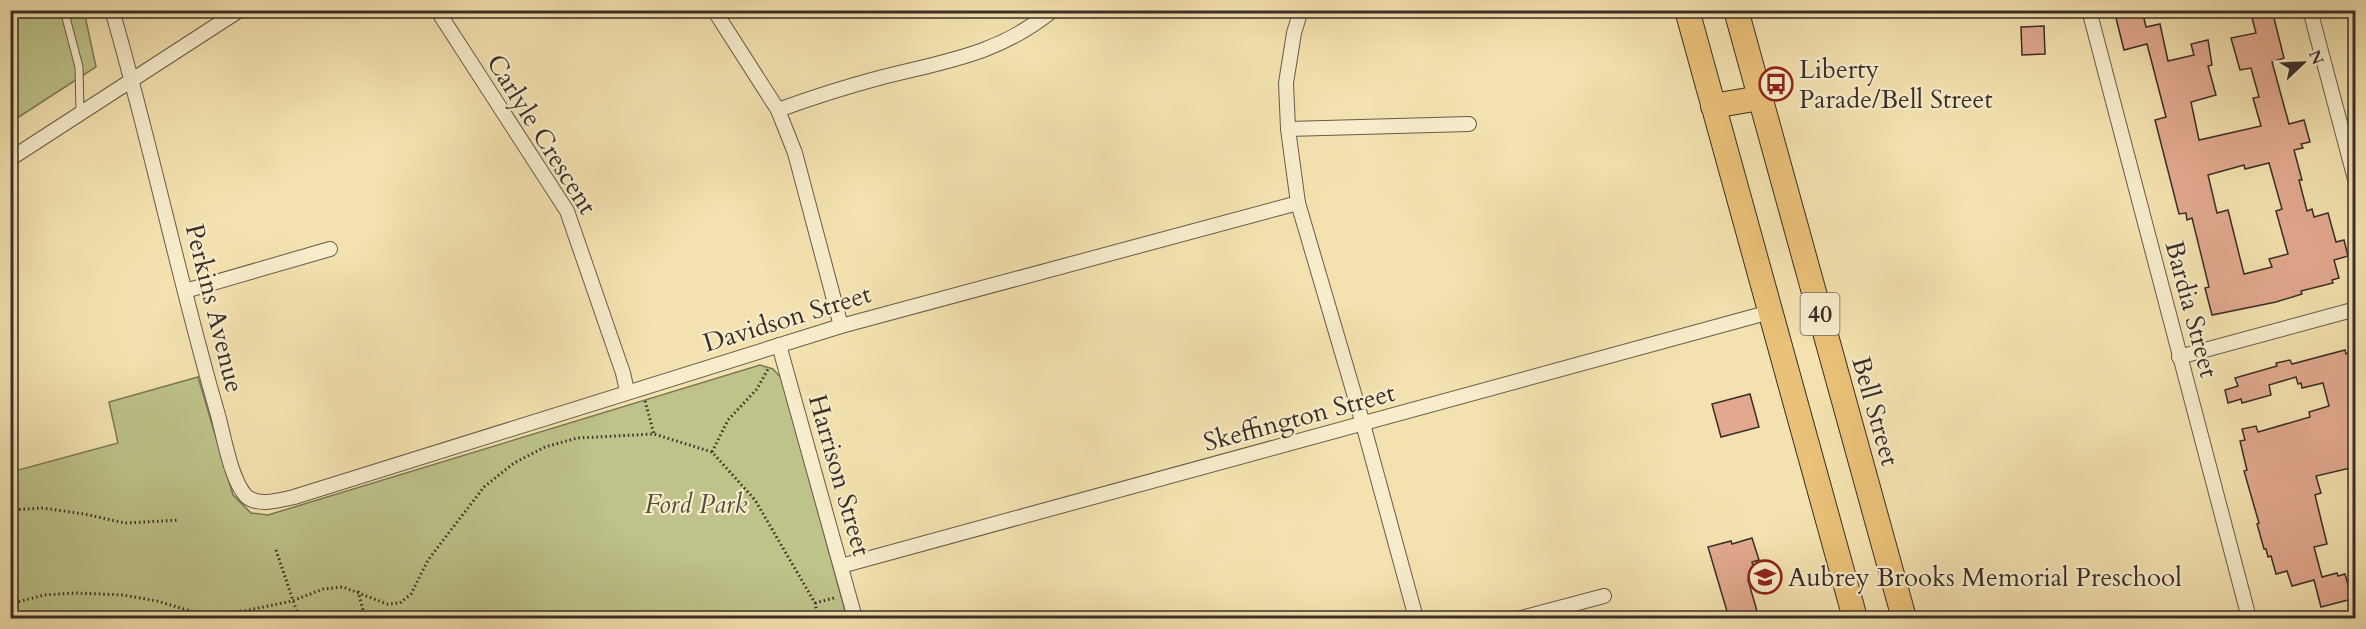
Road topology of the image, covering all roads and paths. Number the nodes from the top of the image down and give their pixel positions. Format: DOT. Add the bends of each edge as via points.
graph roads {
  1 [pos="64,10"];
  2 [pos="112,10"];
  3 [pos="240,10"];
  4 [pos="437,10"];
  5 [pos="714,10"];
  6 [pos="1053,10"];
  7 [pos="1301,10"];
  8 [pos="1687,10"];
  9 [pos="1736,10"];
  10 [pos="2089,10"];
  11 [pos="2310,10"];
  12 [pos="132,80"];
  13 [pos="1760,98"];
  14 [pos="1713,106"];
  15 [pos="778,110"];
  16 [pos="80,115"];
  17 [pos="1469,124"];
  18 [pos="1288,129"];
  19 [pos="10,159"];
  20 [pos="2355,183"];
  21 [pos="1298,203"];
  22 [pos="330,249"];
  23 [pos="185,291"];
  24 [pos="2355,309"];
  25 [pos="1770,312"];
  26 [pos="841,326"];
  27 [pos="778,345"];
  28 [pos="2179,357"];
  29 [pos="783,360"];
  30 [pos="627,391"];
  31 [pos="1363,424"];
  32 [pos="712,452"];
  33 [pos="294,497"];
  34 [pos="10,510"];
  35 [pos="179,520"];
  36 [pos="276,550"];
  37 [pos="841,566"];
  38 [pos="358,591"];
  39 [pos="1604,596"];
  40 [pos="292,601"];
  41 [pos="10,604"];
  42 [pos="296,610"];
  43 [pos="201,614"];
  44 [pos="209,618"];
  45 [pos="286,618"];
  46 [pos="299,618"];
  47 [pos="365,618"];
  48 [pos="818,618"];
  49 [pos="855,618"];
  50 [pos="1416,618"];
  51 [pos="1521,618"];
  52 [pos="1855,618"];
  53 [pos="1904,618"];
  54 [pos="2249,618"];
  1 -- 16 [label="lane" via="79,67"];
  2 -- 12 [label="street, Perkins Avenue"];
  3 -- 12 [label="street"];
  4 -- 30 [label="street, Carlyle Crescent" via="567,211"];
  5 -- 15 [label="street"];
  6 -- 15 [label="street" via="1035,25 976,54 876,79"];
  7 -- 18 [label="street" via="1286,83"];
  8 -- 14 [label="highway, 40"];
  9 -- 13 [label="highway, Bell Street / 40"];
  10 -- 28 [label="street, Bardia Street"];
  11 -- 20 [label="street"];
  12 -- 16 [label="street"];
  12 -- 23 [label="street, Perkins Avenue"];
  13 -- 14 [label="highway"];
  13 -- 53 [label="highway, Bell Street / 40"];
  14 -- 25 [label="highway, 40"];
  15 -- 26 [label="street" via="795,153"];
  16 -- 19 [label="street"];
  17 -- 18 [label="street"];
  18 -- 21 [label="street"];
  21 -- 26 [label="street, Davidson Street"];
  21 -- 31 [label="street"];
  22 -- 23 [label="street"];
  23 -- 33 [label="street, Perkins Avenue" via="237,482 254,501"];
  24 -- 28 [label="street"];
  25 -- 31 [label="street, Skeffington Street"];
  25 -- 52 [label="highway, 40"];
  26 -- 27 [label="street, Davidson Street"];
  27 -- 29 [label="street, Harrison Street"];
  27 -- 30 [label="street, Davidson Street"];
  28 -- 54 [label="street, Bardia Street"];
  29 -- 32 [label="path" via="770,363 757,389 728,420"];
  29 -- 37 [label="street, Harrison Street"];
  30 -- 33 [label="street, Davidson Street"];
  31 -- 37 [label="street, Skeffington Street"];
  31 -- 50 [label="street"];
  32 -- 38 [label="path" via="654,434 577,438 545,447 514,463 484,487 428,560 411,594 400,603 387,604"];
  32 -- 48 [label="path" via="754,500 815,603"];
  34 -- 35 [label="path" via="43,508 124,523"];
  36 -- 40 [label="path"];
  37 -- 49 [label="street, Harrison Street"];
  38 -- 40 [label="path" via="342,587 323,589"];
  38 -- 47 [label="path"];
  39 -- 51 [label="street"];
  40 -- 42 [label="path"];
  40 -- 43 [label="path" via="244,611"];
  41 -- 43 [label="path" via="44,595 123,595"];
  42 -- 45 [label="path"];
  42 -- 46 [label="path"];
  43 -- 44 [label="path"];
}
